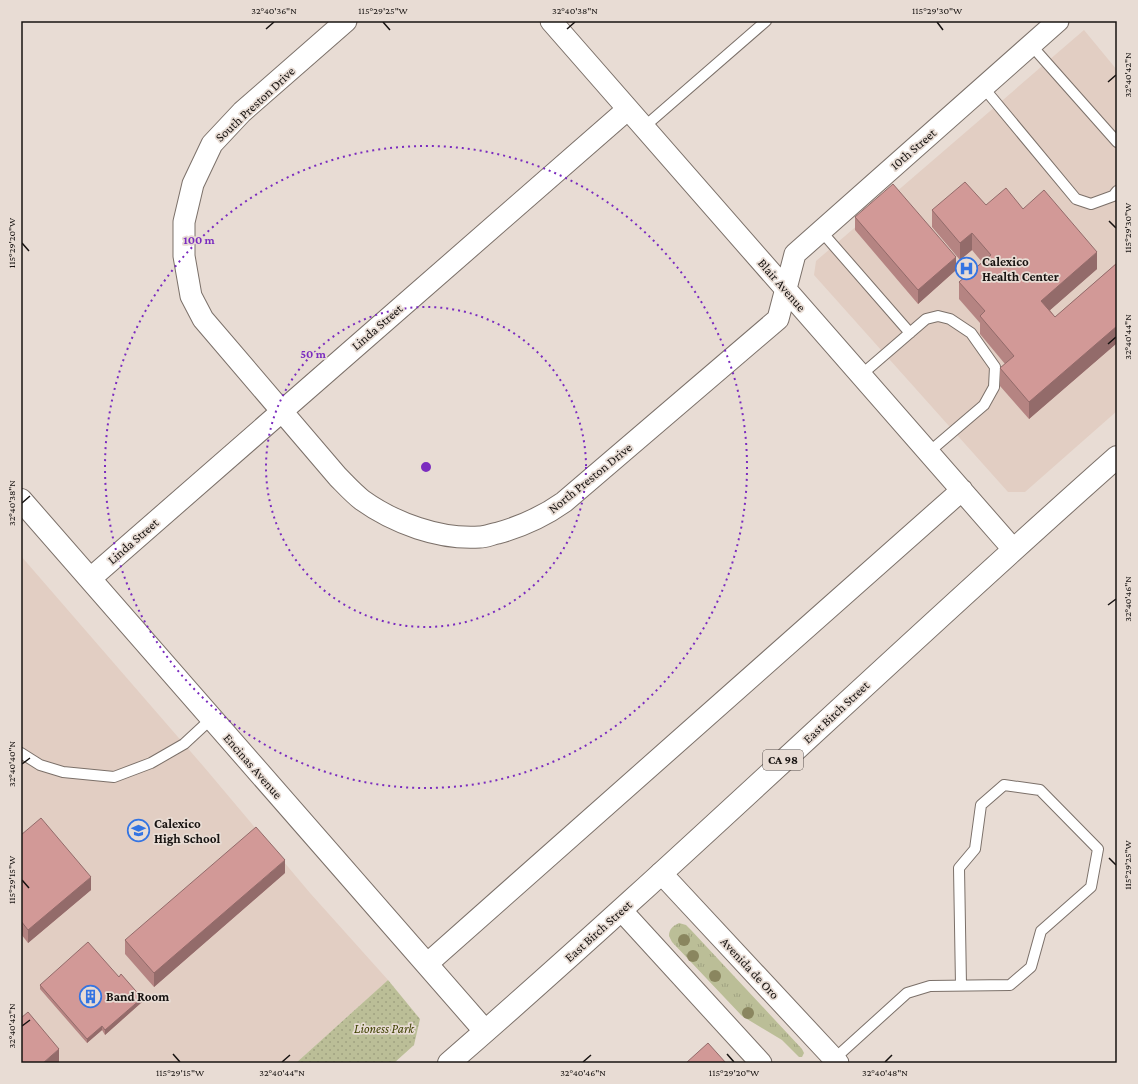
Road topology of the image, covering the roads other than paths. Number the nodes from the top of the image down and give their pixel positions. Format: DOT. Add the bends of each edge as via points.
graph roads {
  1 [pos="346,21"];
  2 [pos="551,21"];
  3 [pos="766,21"];
  4 [pos="1058,21"];
  5 [pos="1031,45"];
  6 [pos="983,87"];
  7 [pos="628,109"];
  8 [pos="644,127"];
  9 [pos="1117,142"];
  10 [pos="1117,191"];
  11 [pos="821,230"];
  12 [pos="786,289"];
  13 [pos="910,333"];
  14 [pos="861,374"];
  15 [pos="281,411"];
  16 [pos="929,452"];
  17 [pos="1117,457"];
  18 [pos="962,490"];
  19 [pos="21,500"];
  20 [pos="1013,549"];
  21 [pos="91,578"];
  22 [pos="211,719"];
  23 [pos="21,753"];
  24 [pos="661,873"];
  25 [pos="621,910"];
  26 [pos="427,964"];
  27 [pos="960,985"];
  28 [pos="485,1031"];
  29 [pos="834,1062"];
  30 [pos="448,1063"];
  31 [pos="761,1063"];
  1 -- 15 [label="street, South Preston Drive" via="242,112 212,144 193,184 184,222 184,256 191,296 203,319"];
  2 -- 7 [label="street, Blair Avenue"];
  3 -- 8 [label="lane"];
  4 -- 5 [label="street, 10th Street"];
  5 -- 6 [label="street, 10th Street"];
  5 -- 9 [label="lane"];
  6 -- 10 [label="lane" via="1076,199 1091,204 1113,196"];
  6 -- 11 [label="street, 10th Street"];
  7 -- 8 [label="street, Blair Avenue"];
  7 -- 15 [label="street, Linda Street"];
  8 -- 12 [label="street, Blair Avenue"];
  11 -- 12 [label="street, 10th Street" via="795,254"];
  11 -- 13 [label="lane"];
  12 -- 14 [label="street, Blair Avenue"];
  12 -- 15 [label="street, North Preston Drive" via="778,319 564,502 544,516 480,538 447,535 410,526 362,500 338,477"];
  13 -- 14 [label="lane"];
  13 -- 16 [label="lane" via="926,320 938,316 950,319 971,333 995,367 994,387 984,405"];
  14 -- 16 [label="street, Blair Avenue"];
  15 -- 21 [label="street, Linda Street"];
  16 -- 18 [label="street, Blair Avenue"];
  17 -- 20 [label="main road, East Birch Street / CA 98"];
  18 -- 20 [label="street, Blair Avenue"];
  18 -- 26 [label="street"];
  19 -- 21 [label="main road, Encinas Avenue"];
  20 -- 24 [label="main road, East Birch Street / CA 98"];
  21 -- 22 [label="main road, Encinas Avenue"];
  22 -- 23 [label="lane" via="184,744 164,756 114,777 63,772 40,765"];
  22 -- 26 [label="main road, Encinas Avenue"];
  24 -- 25 [label="main road, East Birch Street / CA 98"];
  24 -- 29 [label="street, Avenida de Oro"];
  25 -- 28 [label="main road, East Birch Street / CA 98"];
  25 -- 31 [label="street"];
  26 -- 28 [label="main road, Encinas Avenue"];
  27 -- 27 [label="lane" via="959,868 974,849 981,805 1004,785 1040,790 1098,848 1091,887 1041,931 1031,967 1010,985"];
  27 -- 29 [label="lane" via="930,986 907,993"];
  28 -- 30 [label="main road, East Birch Street / CA 98"];
}
